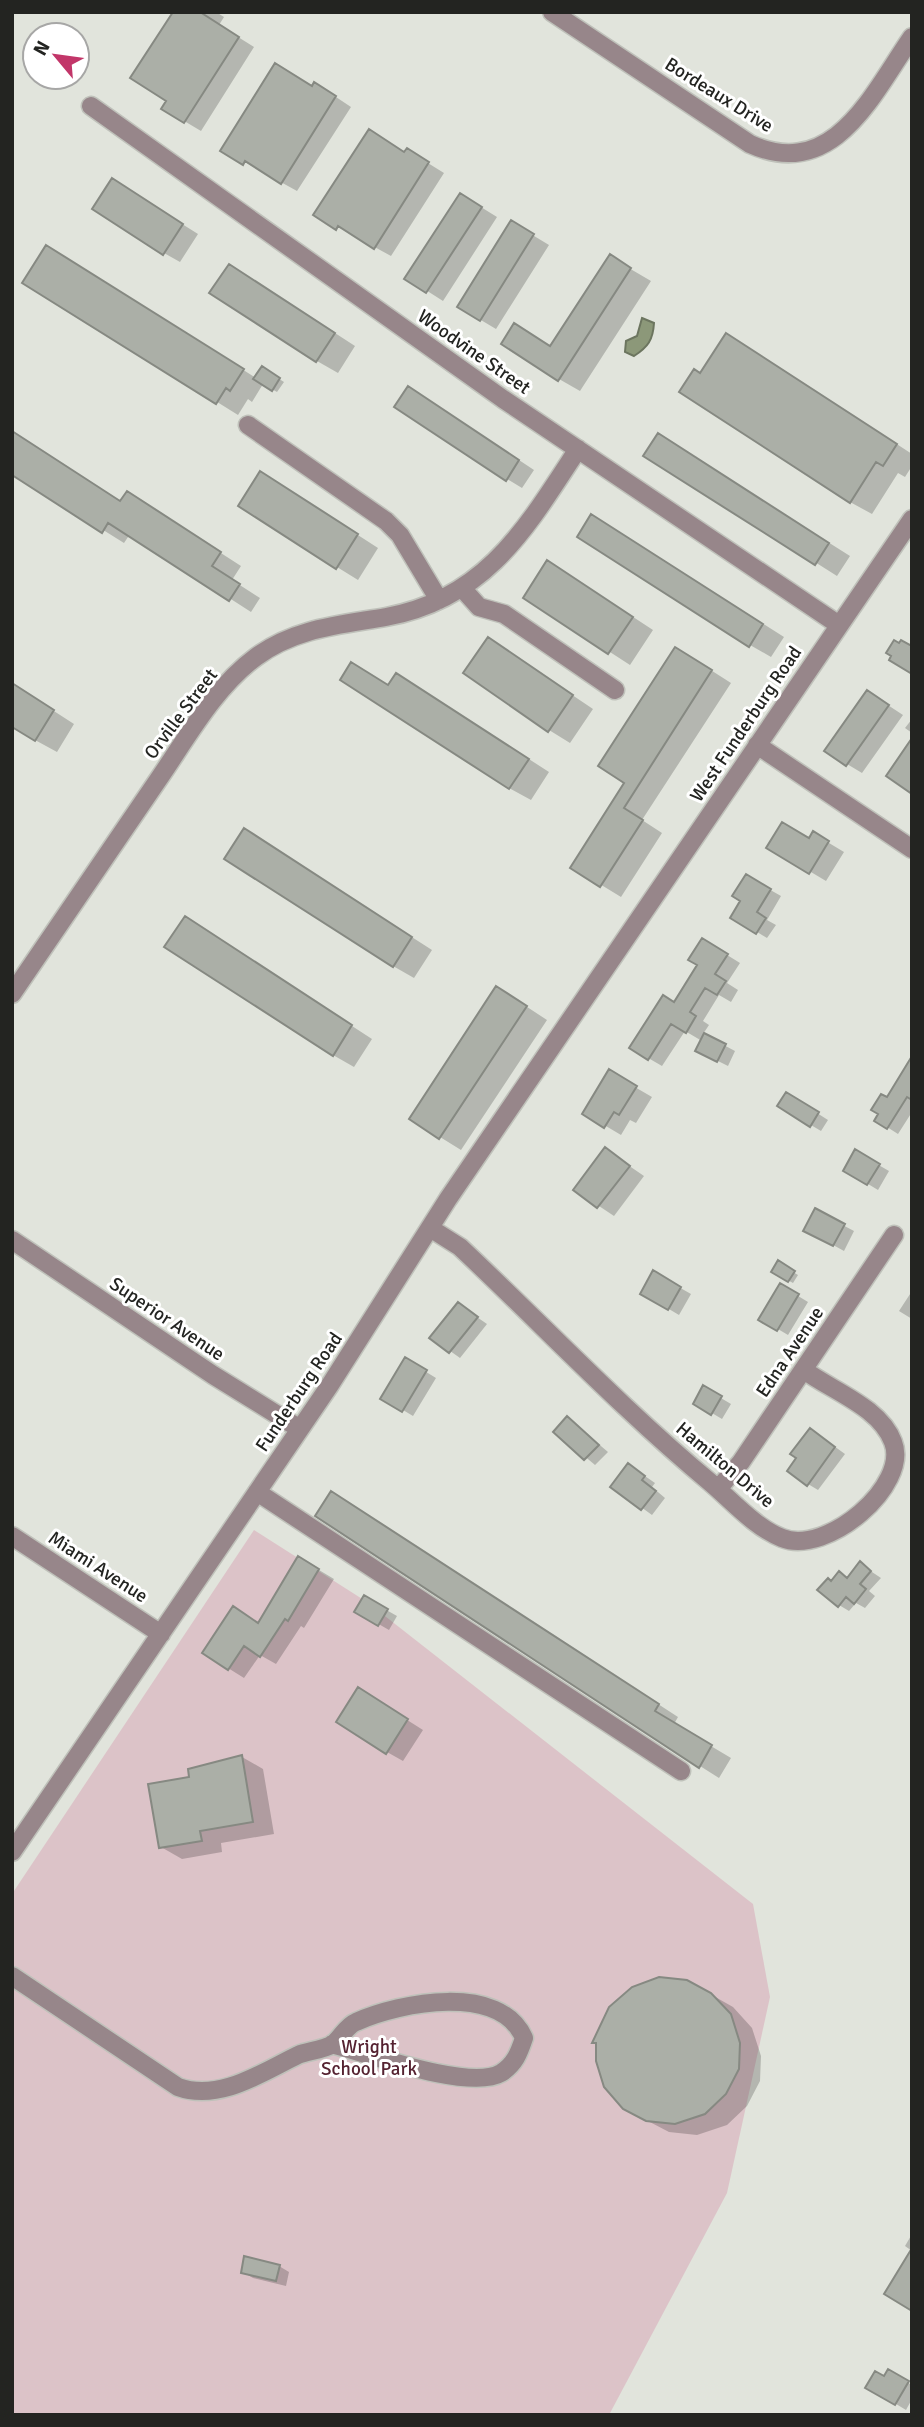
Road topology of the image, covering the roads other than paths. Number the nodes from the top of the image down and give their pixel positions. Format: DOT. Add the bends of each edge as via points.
graph roads {
  1 [pos="552,12"];
  2 [pos="912,37"];
  3 [pos="91,106"];
  4 [pos="248,425"];
  5 [pos="578,449"];
  6 [pos="912,519"];
  7 [pos="462,588"];
  8 [pos="439,600"];
  9 [pos="839,625"];
  10 [pos="615,690"];
  11 [pos="757,745"];
  12 [pos="912,849"];
  13 [pos="615,953"];
  14 [pos="12,994"];
  15 [pos="430,1228"];
  16 [pos="894,1235"];
  17 [pos="12,1240"];
  18 [pos="804,1370"];
  19 [pos="300,1429"];
  20 [pos="718,1489"];
  21 [pos="257,1492"];
  22 [pos="12,1536"];
  23 [pos="160,1634"];
  24 [pos="681,1771"];
  25 [pos="18,1833"];
  26 [pos="12,1852"];
  27 [pos="12,1976"];
  28 [pos="332,2045"];
  1 -- 2 [label="street, Bordeaux Drive" via="750,144 781,153 814,150 847,129"];
  3 -- 5 [label="street, Woodvine Street"];
  4 -- 8 [label="street" via="386,521 400,535"];
  5 -- 7 [label="street, Orville Street" via="523,533"];
  5 -- 9 [label="street, Woodvine Street"];
  6 -- 9 [label="street, West Funderburg Road"];
  7 -- 8 [label="street, Orville Street"];
  7 -- 10 [label="street" via="479,607 504,614"];
  8 -- 14 [label="street, Orville Street" via="400,614 313,629 275,645 243,668 189,735"];
  9 -- 11 [label="street, West Funderburg Road"];
  11 -- 12 [label="street"];
  11 -- 13 [label="street, West Funderburg Road"];
  13 -- 15 [label="street, Funderburg Road"];
  15 -- 19 [label="street, Funderburg Road"];
  15 -- 20 [label="street, Hamilton Drive" via="460,1247"];
  16 -- 18 [label="street, Edna Avenue"];
  17 -- 19 [label="street, Superior Avenue"];
  18 -- 20 [label="street, Edna Avenue"];
  18 -- 20 [label="street, Hamilton Drive" via="869,1412 888,1430 895,1456 884,1485 846,1526 811,1542 781,1538"];
  19 -- 21 [label="street, Funderburg Road"];
  21 -- 23 [label="street, Funderburg Road"];
  21 -- 24 [label="street"];
  22 -- 23 [label="street, Miami Avenue"];
  23 -- 25 [label="street, Funderburg Road"];
  25 -- 26 [label="street, Funderburg Road"];
  27 -- 28 [label="street" via="178,2087 194,2093 222,2089 300,2054"];
  28 -- 28 [label="street" via="353,2023 412,2006 466,2001 499,2010 517,2022 524,2038 516,2061 499,2074 479,2079 428,2071"];
}
